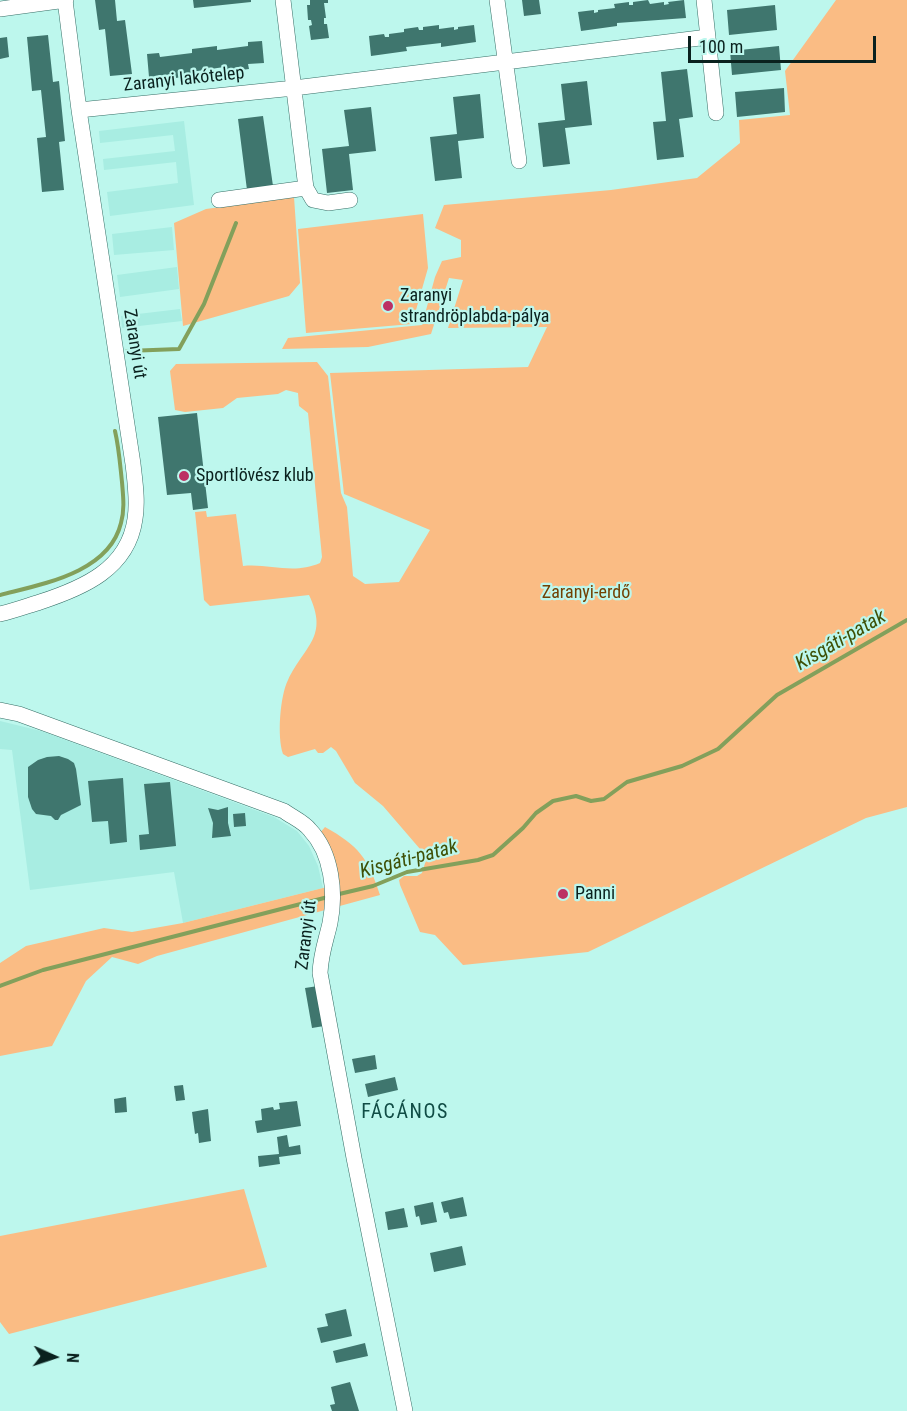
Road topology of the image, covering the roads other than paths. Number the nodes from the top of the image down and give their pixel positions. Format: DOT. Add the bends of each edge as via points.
graph roads {
  1 [pos="65,0"];
  2 [pos="283,0"];
  3 [pos="497,0"];
  4 [pos="704,0"];
  5 [pos="0,9"];
  6 [pos="708,38"];
  7 [pos="506,62"];
  8 [pos="294,88"];
  9 [pos="79,110"];
  10 [pos="716,113"];
  11 [pos="519,160"];
  12 [pos="306,188"];
  13 [pos="219,200"];
  14 [pos="350,200"];
  15 [pos="0,614"];
  16 [pos="0,710"];
  17 [pos="405,1411"];
  1 -- 5 [label="street"];
  1 -- 9 [label="street, Zaranyi út"];
  2 -- 8 [label="street"];
  3 -- 7 [label="street"];
  4 -- 6 [label="street"];
  6 -- 7 [label="street, Zaranyi lakótelep"];
  6 -- 10 [label="street"];
  7 -- 8 [label="street, Zaranyi lakótelep"];
  7 -- 11 [label="street"];
  8 -- 9 [label="street, Zaranyi lakótelep"];
  8 -- 12 [label="street"];
  9 -- 15 [label="street, Zaranyi út" via="133,464 135,521 126,546 98,578 77,589"];
  12 -- 13 [label="street"];
  12 -- 14 [label="street" via="314,200"];
  16 -- 17 [label="street, Zaranyi út" via="30,717 284,811 310,830 325,854 332,906 320,973"];
}
